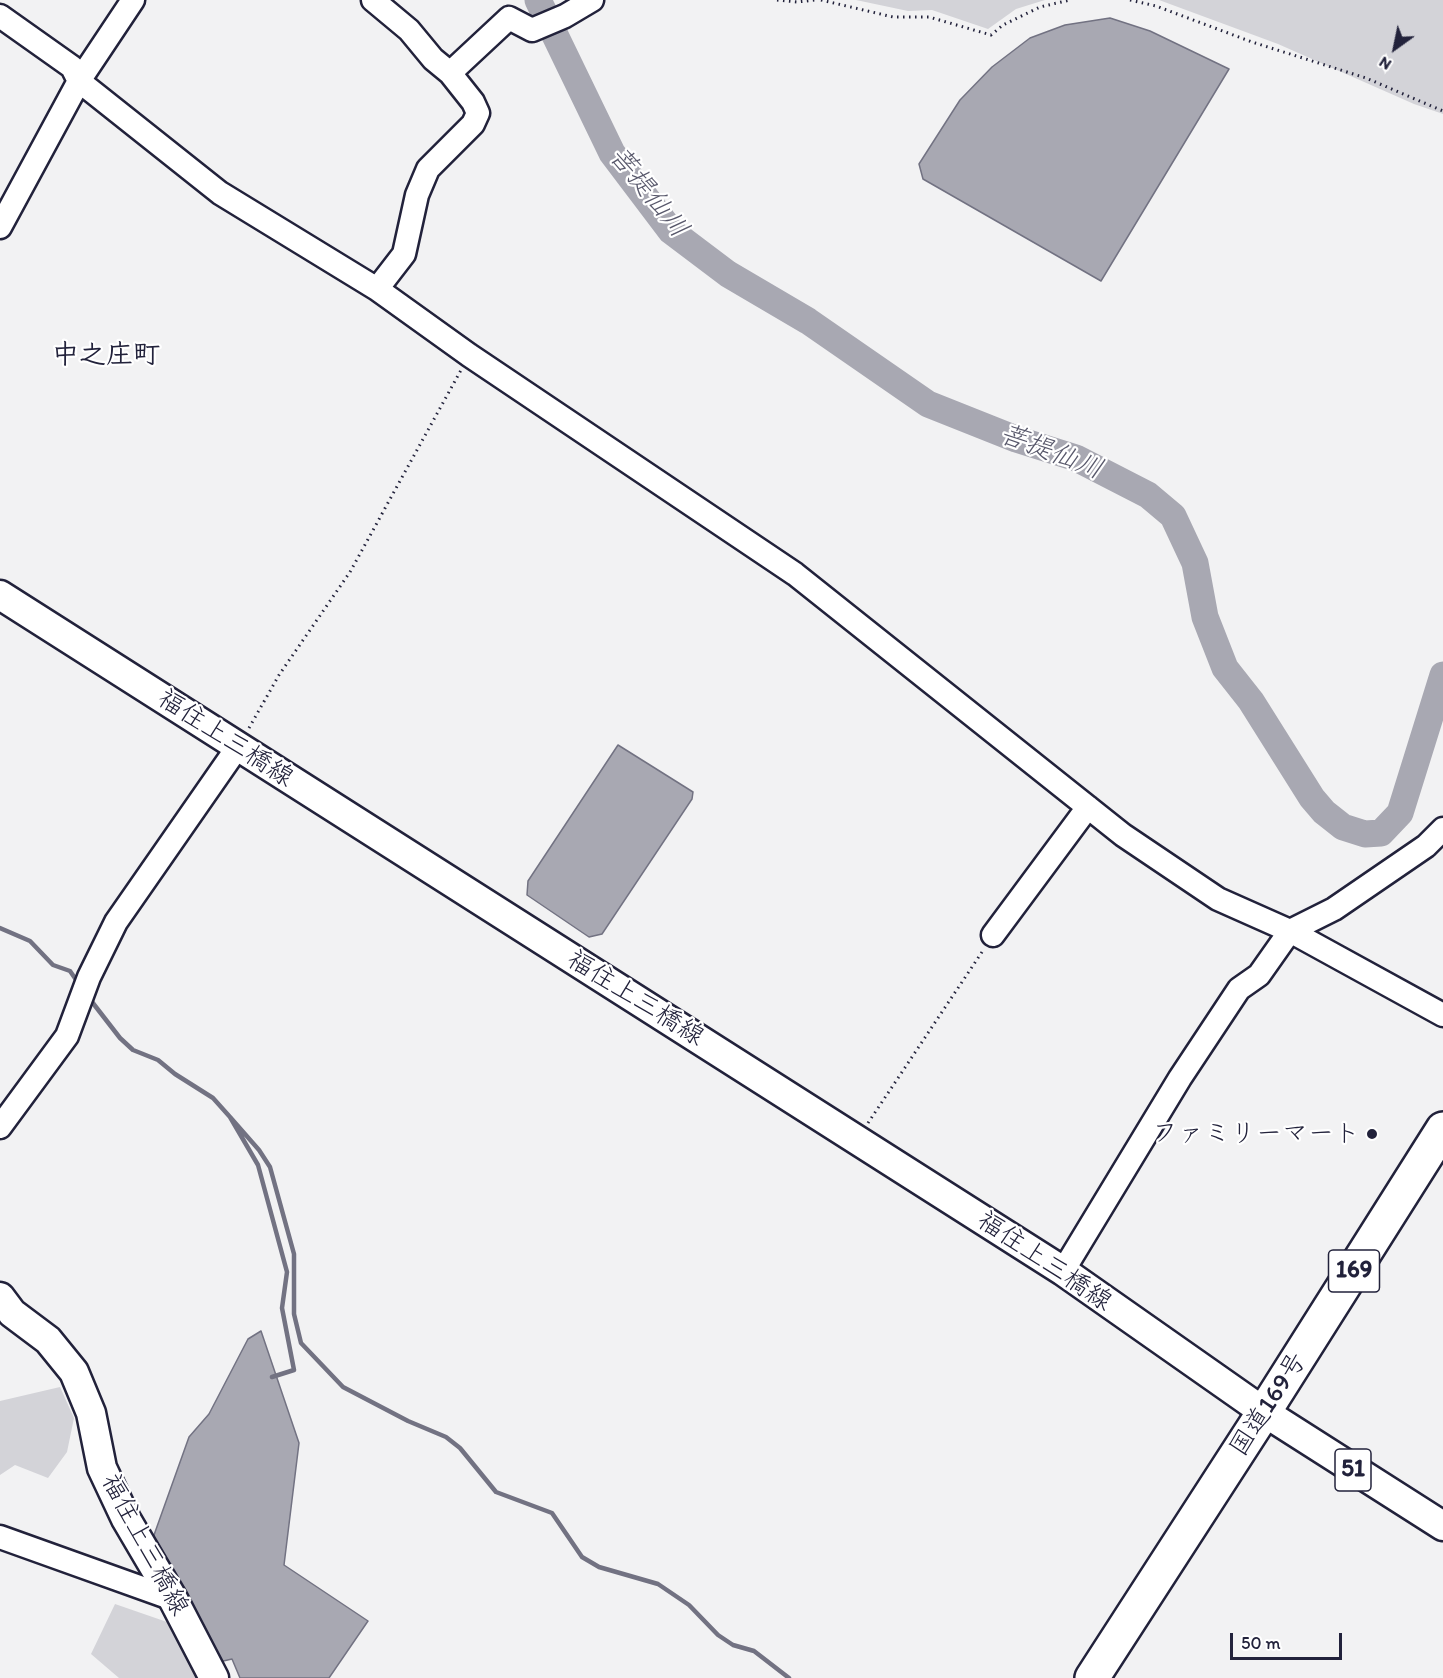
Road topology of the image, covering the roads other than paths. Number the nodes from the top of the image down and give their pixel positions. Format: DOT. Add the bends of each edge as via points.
graph roads {
  1 [pos="133,0"];
  2 [pos="373,0"];
  3 [pos="592,0"];
  4 [pos="0,16"];
  5 [pos="450,73"];
  6 [pos="79,81"];
  7 [pos="0,227"];
  8 [pos="377,289"];
  9 [pos="0,595"];
  10 [pos="237,748"];
  11 [pos="1088,807"];
  12 [pos="1443,829"];
  13 [pos="1290,931"];
  14 [pos="993,935"];
  15 [pos="1443,1015"];
  16 [pos="0,1127"];
  17 [pos="1443,1129"];
  18 [pos="1063,1271"];
  19 [pos="0,1298"];
  20 [pos="1264,1413"];
  21 [pos="1443,1526"];
  22 [pos="0,1537"];
  23 [pos="174,1599"];
  24 [pos="214,1678"];
  25 [pos="1092,1678"];
  1 -- 6 [label="street"];
  2 -- 5 [label="street"];
  3 -- 5 [label="street" via="532,30 509,18"];
  4 -- 6 [label="street" via="72,67"];
  5 -- 8 [label="street" via="478,113 473,124 428,169 417,195 404,254"];
  6 -- 7 [label="street"];
  6 -- 8 [label="street" via="220,193"];
  8 -- 11 [label="street" via="795,574"];
  9 -- 10 [label="main road, 福住上三橋線"];
  10 -- 16 [label="street" via="116,922 67,1036"];
  10 -- 18 [label="main road, 福住上三橋線"];
  11 -- 13 [label="street" via="1123,836 1218,899"];
  11 -- 14 [label="street"];
  12 -- 13 [label="street" via="1426,846 1334,909"];
  13 -- 15 [label="street"];
  13 -- 18 [label="street" via="1259,975 1239,989"];
  17 -- 20 [label="highway, 国道169号 / 169"];
  18 -- 20 [label="main road, 福住上三橋線"];
  19 -- 23 [label="main road, 福住上三橋線" via="12,1313 48,1340 74,1372 91,1413 102,1468 126,1519"];
  20 -- 21 [label="main road, 51"];
  20 -- 25 [label="highway, 国道169号 / 169"];
  22 -- 23 [label="street"];
  23 -- 24 [label="main road, 福住上三橋線"];
}
